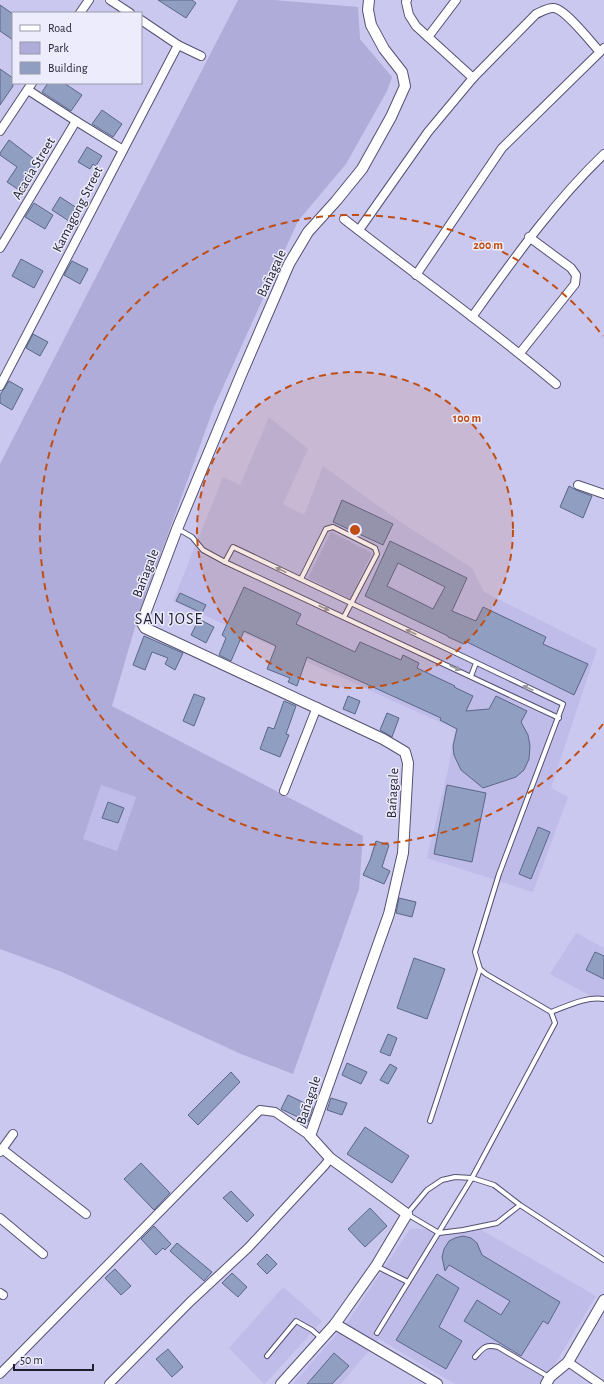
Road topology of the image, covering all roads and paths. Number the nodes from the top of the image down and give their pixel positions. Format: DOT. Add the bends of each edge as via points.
graph roads {
  1 [pos="89,0"];
  2 [pos="110,0"];
  3 [pos="368,0"];
  4 [pos="407,0"];
  5 [pos="456,0"];
  6 [pos="81,12"];
  7 [pos="128,12"];
  8 [pos="142,21"];
  9 [pos="428,37"];
  10 [pos="178,44"];
  11 [pos="602,50"];
  12 [pos="201,56"];
  13 [pos="473,78"];
  14 [pos="30,86"];
  15 [pos="76,121"];
  16 [pos="0,131"];
  17 [pos="123,150"];
  18 [pos="604,154"];
  19 [pos="344,219"];
  20 [pos="359,230"];
  21 [pos="529,237"];
  22 [pos="0,248"];
  23 [pos="416,275"];
  24 [pos="472,316"];
  25 [pos="520,353"];
  26 [pos="556,384"];
  27 [pos="0,386"];
  28 [pos="578,485"];
  29 [pos="604,494"];
  30 [pos="177,529"];
  31 [pos="225,562"];
  32 [pos="301,579"];
  33 [pos="351,604"];
  34 [pos="344,617"];
  35 [pos="476,663"];
  36 [pos="471,676"];
  37 [pos="317,707"];
  38 [pos="559,718"];
  39 [pos="284,791"];
  40 [pos="480,969"];
  41 [pos="604,999"];
  42 [pos="551,1012"];
  43 [pos="430,1121"];
  44 [pos="13,1134"];
  45 [pos="310,1136"];
  46 [pos="1,1150"];
  47 [pos="330,1158"];
  48 [pos="472,1178"];
  49 [pos="520,1205"];
  50 [pos="86,1214"];
  51 [pos="407,1214"];
  52 [pos="0,1218"];
  53 [pos="439,1232"];
  54 [pos="43,1254"];
  55 [pos="604,1260"];
  56 [pos="376,1266"];
  57 [pos="408,1282"];
  58 [pos="604,1300"];
  59 [pos="334,1324"];
  60 [pos="378,1333"];
  61 [pos="320,1338"];
  62 [pos="267,1356"];
  63 [pos="475,1357"];
  64 [pos="568,1362"];
  65 [pos="0,1374"];
  66 [pos="548,1381"];
  67 [pos="109,1384"];
  68 [pos="281,1384"];
  69 [pos="437,1384"];
  70 [pos="600,1384"];
  1 -- 6 [label="street"];
  2 -- 7 [label="street"];
  3 -- 30 [label="street, Bañagale" via="370,25 402,72 405,86 362,169 308,232 289,264"];
  4 -- 9 [label="street" via="409,15"];
  5 -- 9 [label="street"];
  8 -- 10 [label="street"];
  9 -- 13 [label="street"];
  10 -- 12 [label="street"];
  10 -- 17 [label="street, Kamagong Street"];
  11 -- 13 [label="street" via="564,13 554,8 536,14"];
  11 -- 23 [label="street" via="502,148"];
  13 -- 20 [label="street" via="428,132"];
  14 -- 15 [label="street"];
  14 -- 16 [label="street"];
  15 -- 17 [label="street"];
  15 -- 22 [label="street, Acacia Street"];
  17 -- 27 [label="street, Kamagong Street"];
  18 -- 21 [label="street" via="564,195"];
  19 -- 20 [label="street"];
  20 -- 23 [label="street"];
  21 -- 24 [label="street"];
  21 -- 25 [label="street" via="571,268 576,276 575,284"];
  23 -- 24 [label="street"];
  24 -- 25 [label="street"];
  25 -- 26 [label="street"];
  28 -- 29 [label="street"];
  30 -- 31 [label="lane" via="192,537 203,550"];
  30 -- 37 [label="street, Bañagale" via="143,618 145,628"];
  32 -- 31 [label="lane, one-way" via="233,546"];
  31 -- 34 [label="lane, one-way"];
  32 -- 33 [label="lane"];
  32 -- 33 [label="lane" via="326,529 333,527 375,548 377,554"];
  33 -- 34 [label="lane"];
  35 -- 33 [label="lane, one-way"];
  34 -- 36 [label="lane, one-way"];
  35 -- 36 [label="lane"];
  38 -- 35 [label="lane, one-way" via="563,704"];
  36 -- 38 [label="lane"];
  37 -- 39 [label="street"];
  37 -- 45 [label="street, Bañagale" via="405,752 408,763 403,853 390,914"];
  38 -- 40 [label="lane" via="499,874 475,952"];
  40 -- 42 [label="lane"];
  40 -- 43 [label="lane"];
  41 -- 42 [label="lane" via="588,999"];
  42 -- 48 [label="lane" via="555,1023"];
  44 -- 46 [label="street"];
  45 -- 47 [label="street, Bañagale"];
  45 -- 65 [label="street" via="275,1112 260,1110"];
  46 -- 50 [label="street"];
  47 -- 51 [label="street, Bañagale"];
  47 -- 67 [label="street" via="248,1248"];
  48 -- 49 [label="lane" via="494,1185"];
  48 -- 51 [label="lane" via="455,1177 442,1180 427,1190"];
  48 -- 53 [label="lane"];
  49 -- 53 [label="lane" via="497,1223"];
  49 -- 55 [label="lane"];
  51 -- 53 [label="lane"];
  51 -- 56 [label="street"];
  52 -- 54 [label="street"];
  53 -- 57 [label="lane"];
  56 -- 57 [label="lane"];
  56 -- 59 [label="street"];
  57 -- 60 [label="lane"];
  58 -- 64 [label="street"];
  59 -- 61 [label="street"];
  59 -- 69 [label="street"];
  61 -- 62 [label="lane" via="296,1321"];
  61 -- 68 [label="street"];
  63 -- 66 [label="lane" via="483,1348 490,1345 498,1347"];
  64 -- 66 [label="street"];
  64 -- 70 [label="street"];
}
